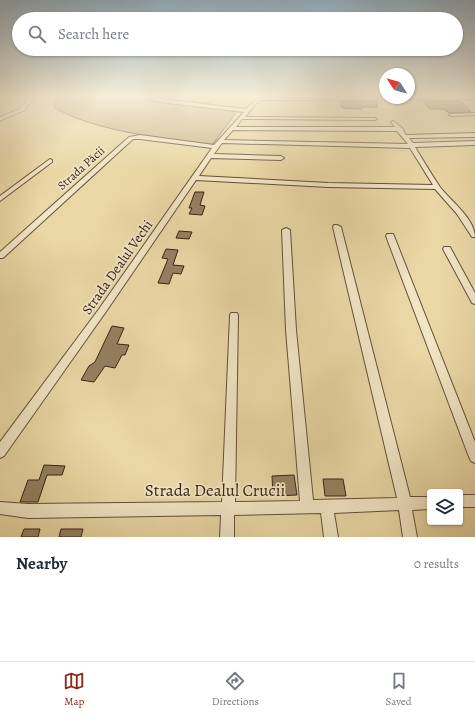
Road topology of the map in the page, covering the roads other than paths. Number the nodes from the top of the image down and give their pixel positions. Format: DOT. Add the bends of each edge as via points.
graph roads {
  1 [pos="236,122"];
  2 [pos="394,122"];
  3 [pos="231,128"];
  4 [pos="400,130"];
  5 [pos="475,135"];
  6 [pos="405,137"];
  7 [pos="475,143"];
  8 [pos="218,144"];
  9 [pos="412,146"];
  10 [pos="210,156"];
  11 [pos="281,158"];
  12 [pos="50,161"];
  13 [pos="195,178"];
  14 [pos="437,188"];
  15 [pos="0,199"];
  16 [pos="337,227"];
  17 [pos="286,230"];
  18 [pos="475,235"];
  19 [pos="390,236"];
  20 [pos="447,249"];
  21 [pos="0,256"];
  22 [pos="475,301"];
  23 [pos="234,315"];
  24 [pos="0,452"];
  25 [pos="475,457"];
  26 [pos="475,500"];
  27 [pos="463,501"];
  28 [pos="427,503"];
  29 [pos="405,504"];
  30 [pos="326,506"];
  31 [pos="227,507"];
  32 [pos="307,507"];
  33 [pos="0,508"];
  34 [pos="226,537"];
  35 [pos="331,537"];
  36 [pos="410,537"];
  1 -- 3 [label="street, Strada Dealul Vechi"];
  2 -- 4 [label="street"];
  3 -- 4 [label="street"];
  3 -- 8 [label="street, Strada Dealul Vechi"];
  4 -- 6 [label="street"];
  5 -- 6 [label="street"];
  6 -- 9 [label="street"];
  7 -- 9 [label="street, Strada Păcii"];
  8 -- 9 [label="street, Strada Păcii"];
  8 -- 10 [label="street, Strada Dealul Vechi"];
  8 -- 21 [label="street, Strada Păcii" via="131,138"];
  9 -- 14 [label="street"];
  10 -- 11 [label="street"];
  10 -- 13 [label="street, Strada Dealul Vechi"];
  12 -- 15 [label="street, Strada Păcii"];
  13 -- 14 [label="street"];
  13 -- 24 [label="street, Strada Dealul Vechi"];
  14 -- 18 [label="street" via="460,213"];
  16 -- 29 [label="street"];
  17 -- 32 [label="street" via="291,330"];
  19 -- 25 [label="street"];
  20 -- 22 [label="street"];
  23 -- 31 [label="street"];
  26 -- 27 [label="street"];
  28 -- 29 [label="street, Strada Dealul Crucii"];
  29 -- 30 [label="street, Strada Dealul Crucii"];
  29 -- 36 [label="street"];
  30 -- 32 [label="street, Strada Dealul Crucii"];
  30 -- 35 [label="street"];
  31 -- 32 [label="street, Strada Dealul Crucii"];
  31 -- 33 [label="street, Strada Dealul Crucii" via="28,510"];
  31 -- 34 [label="street"];
}
